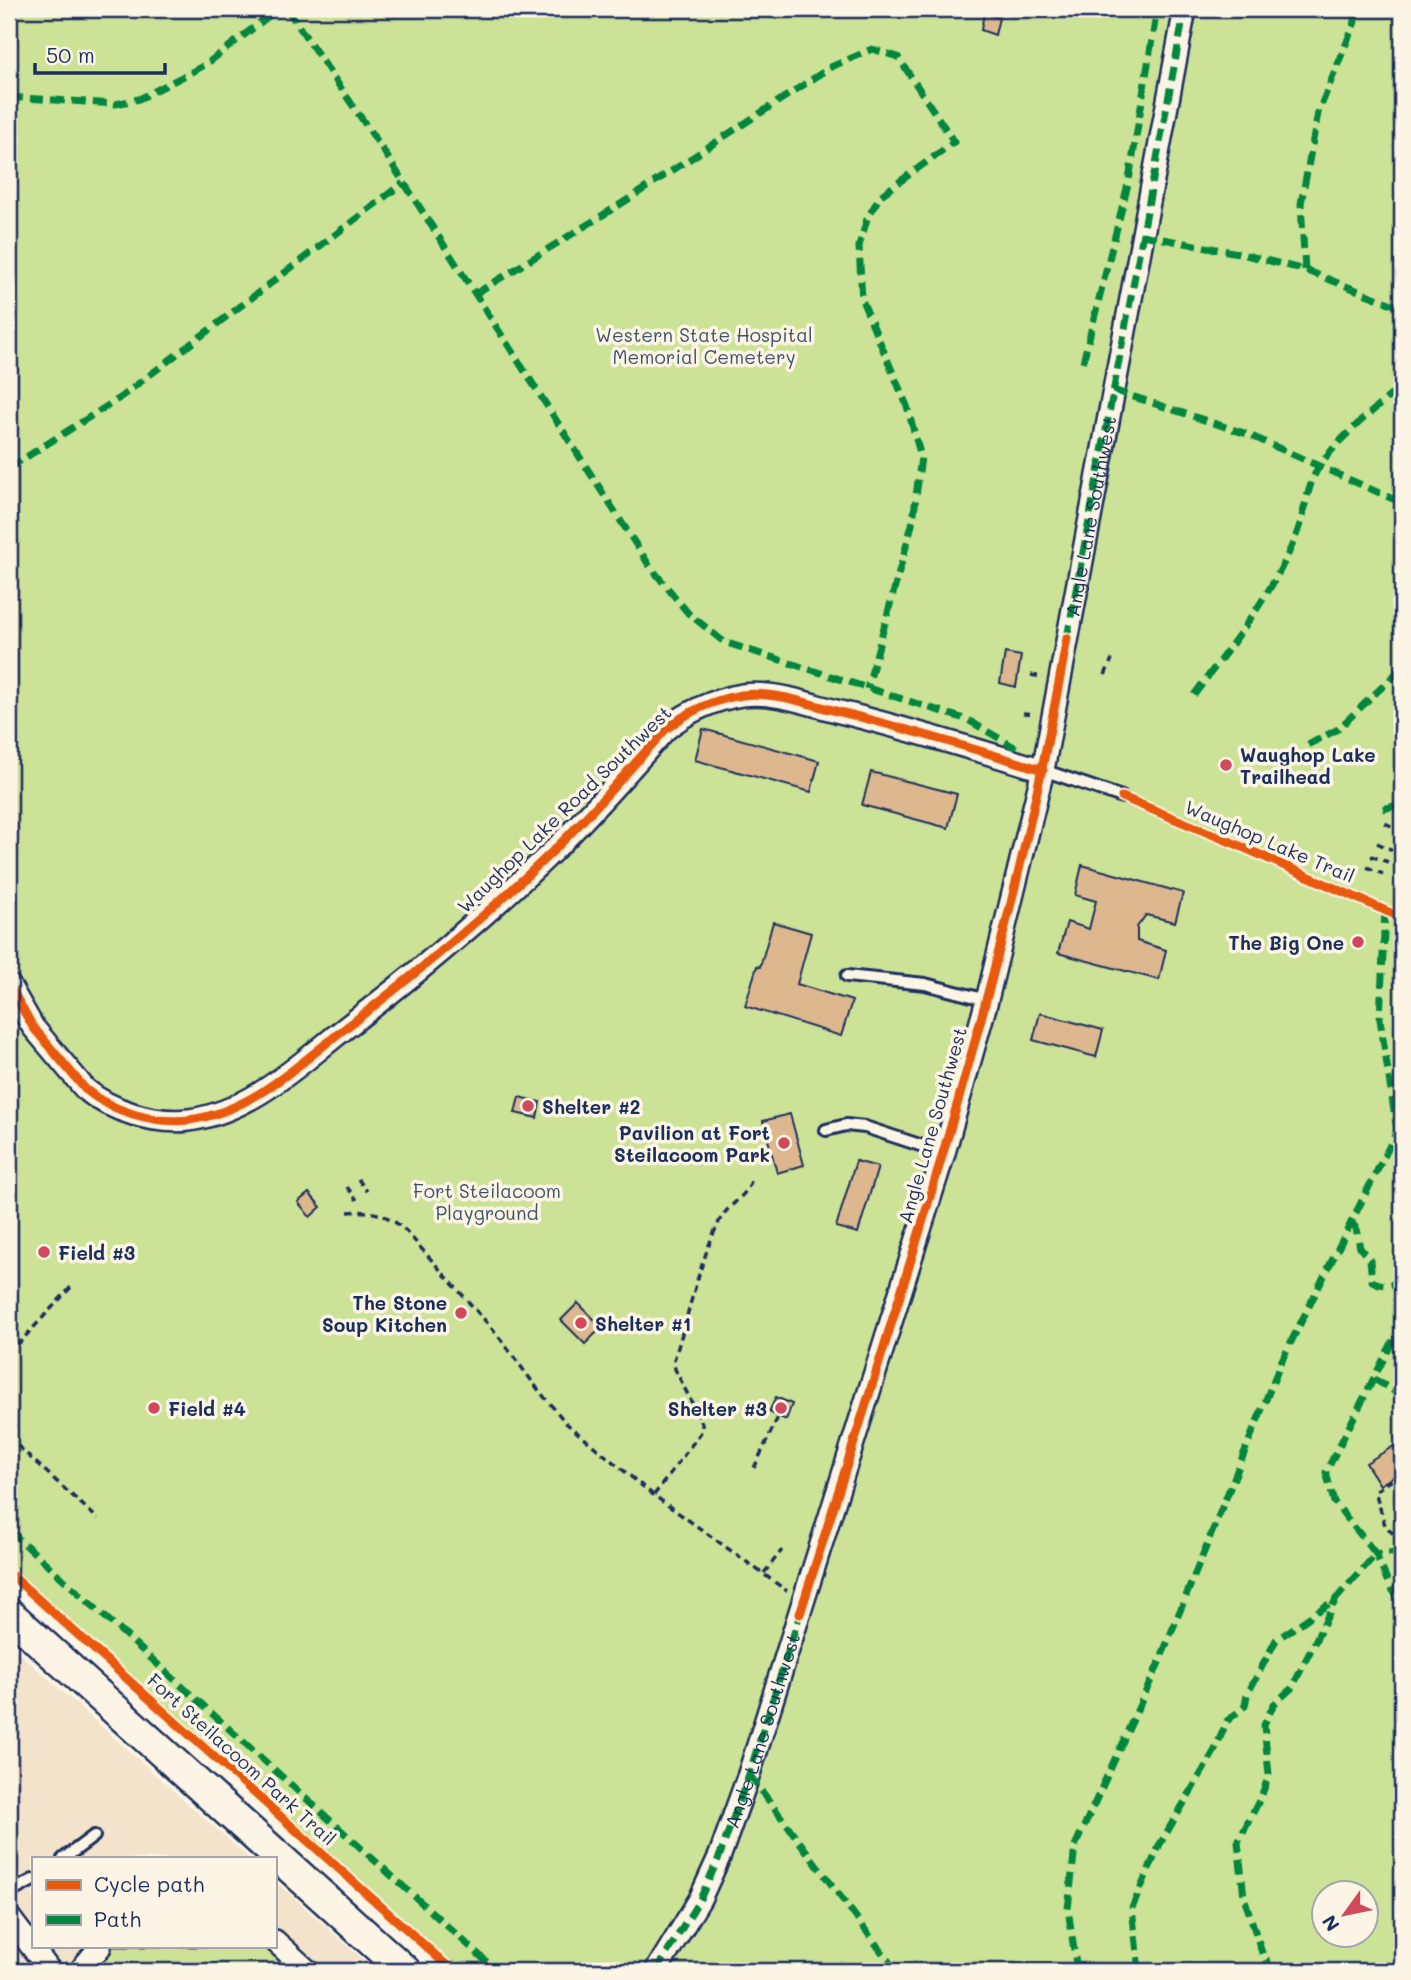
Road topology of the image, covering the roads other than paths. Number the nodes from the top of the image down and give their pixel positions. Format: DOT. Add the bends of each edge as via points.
graph roads {
  1 [pos="1185,9"];
  2 [pos="1043,770"];
  3 [pos="1122,797"];
  4 [pos="847,976"];
  5 [pos="9,985"];
  6 [pos="987,1000"];
  7 [pos="826,1130"];
  8 [pos="944,1153"];
  9 [pos="9,1614"];
  10 [pos="94,1836"];
  11 [pos="66,1857"];
  12 [pos="32,1881"];
  13 [pos="9,1893"];
  14 [pos="9,1917"];
  15 [pos="276,1942"];
  16 [pos="32,1947"];
  17 [pos="33,1948"];
  18 [pos="99,1948"];
  19 [pos="50,1971"];
  20 [pos="80,1971"];
  21 [pos="308,1971"];
  22 [pos="405,1971"];
  23 [pos="656,1971"];
  1 -- 2 [label="street, Angle Lane Southwest"];
  2 -- 3 [label="lane, Waughop Lake Road Southwest"];
  2 -- 5 [label="street, Waughop Lake Road Southwest" via="787,698 742,695 709,703 665,730 553,851 398,988 264,1091 190,1120 139,1115 94,1097 33,1027"];
  2 -- 6 [label="street, Angle Lane Southwest"];
  4 -- 6 [label="lane" via="925,984"];
  6 -- 8 [label="street, Angle Lane Southwest"];
  7 -- 8 [label="lane" via="865,1127"];
  8 -- 23 [label="street, Angle Lane Southwest" via="749,1774 700,1899"];
  9 -- 22 [label="main road"];
  10 -- 11 [label="lane"];
  12 -- 13 [label="lane"];
  14 -- 16 [label="street"];
  15 -- 21 [label="street"];
  17 -- 19 [label="street"];
  18 -- 20 [label="street"];
}
